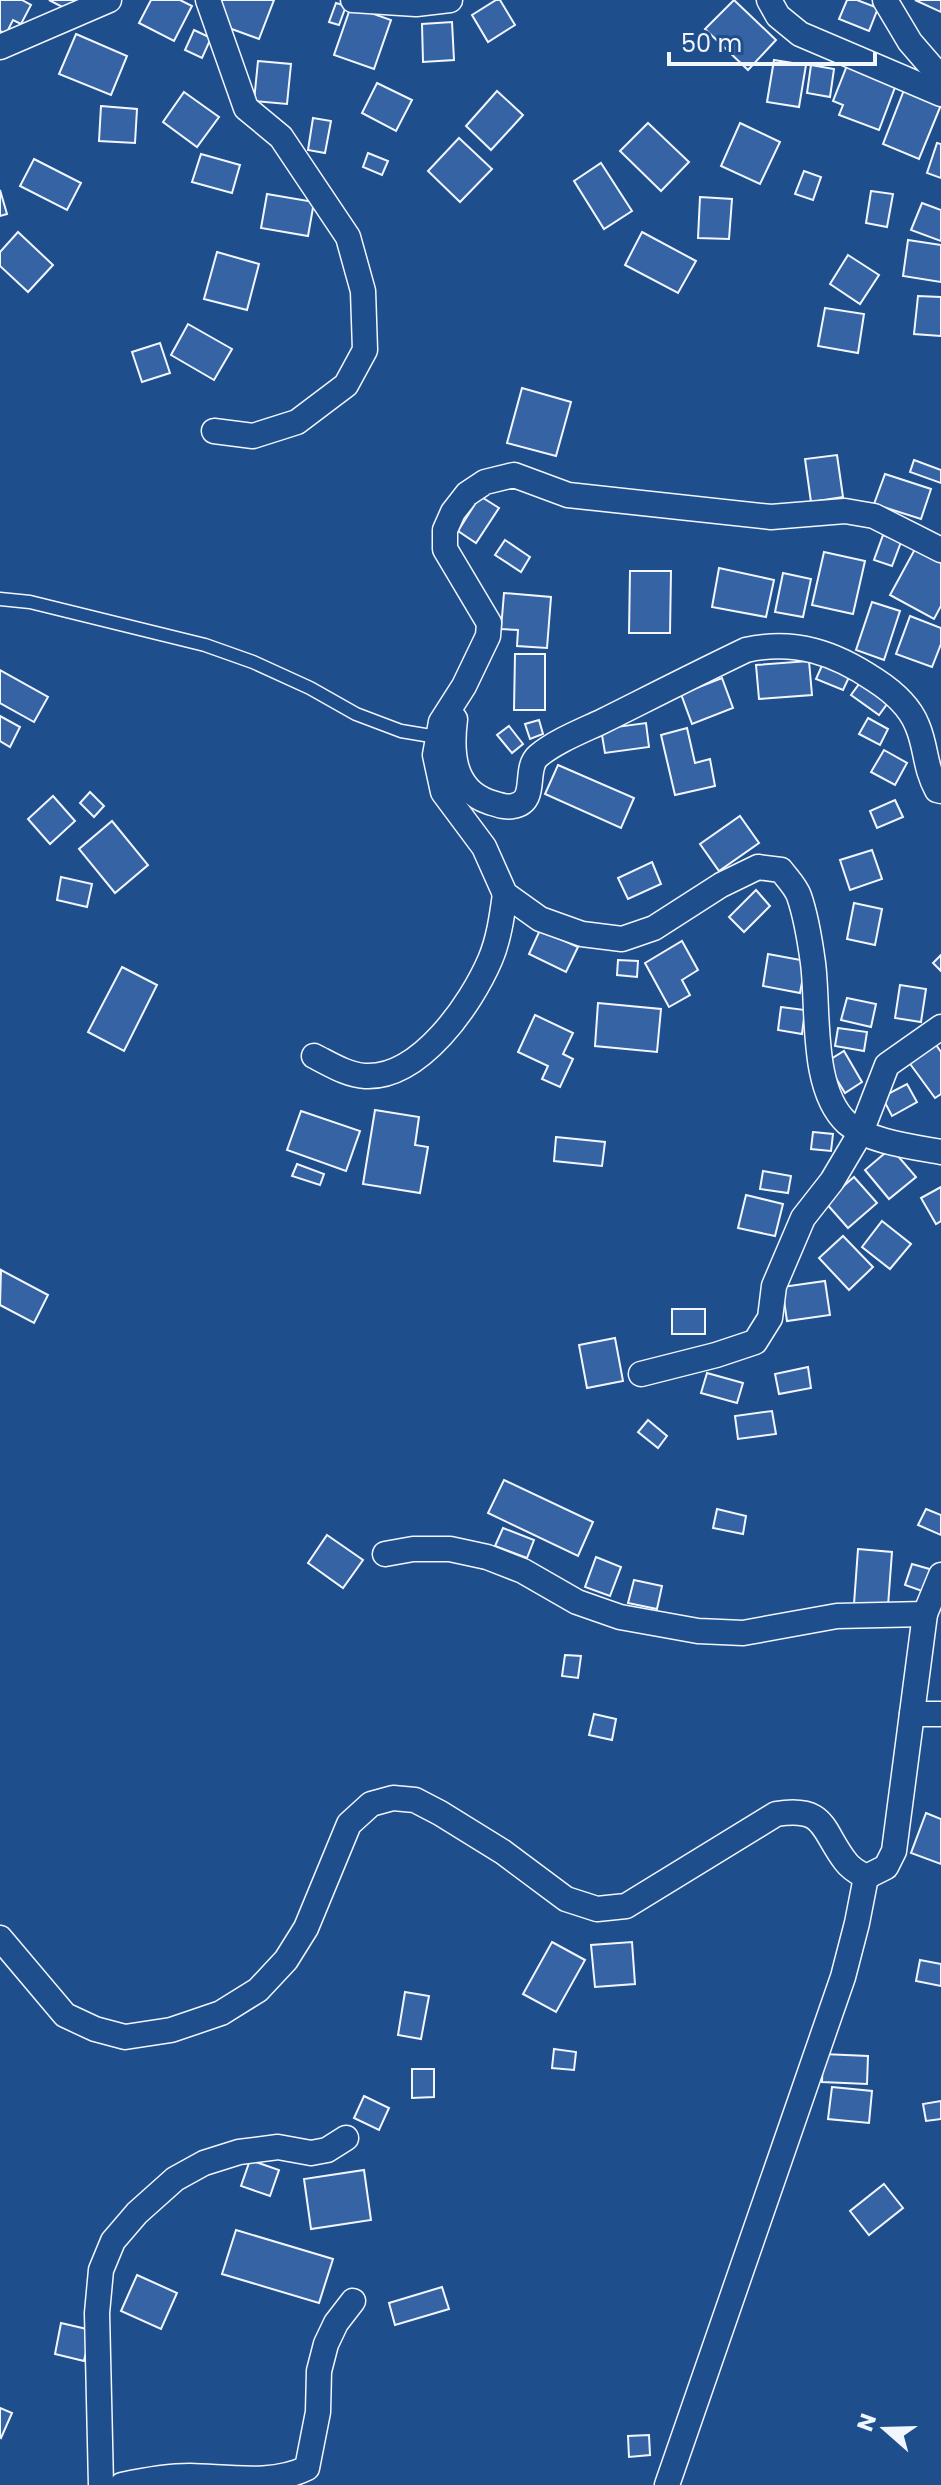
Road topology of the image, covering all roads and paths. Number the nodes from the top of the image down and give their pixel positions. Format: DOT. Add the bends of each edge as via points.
graph roads {
  1 [pos="109,0"];
  2 [pos="208,0"];
  3 [pos="353,0"];
  4 [pos="450,0"];
  5 [pos="769,0"];
  6 [pos="885,0"];
  7 [pos="0,47"];
  8 [pos="941,78"];
  9 [pos="941,94"];
  10 [pos="214,431"];
  11 [pos="941,550"];
  12 [pos="0,599"];
  13 [pos="464,686"];
  14 [pos="437,737"];
  15 [pos="941,791"];
  16 [pos="505,894"];
  17 [pos="941,1027"];
  18 [pos="314,1056"];
  19 [pos="861,1132"];
  20 [pos="941,1152"];
  21 [pos="641,1374"];
  22 [pos="385,1554"];
  23 [pos="941,1575"];
  24 [pos="925,1614"];
  25 [pos="912,1714"];
  26 [pos="941,1714"];
  27 [pos="866,1877"];
  28 [pos="0,1938"];
  29 [pos="346,2138"];
  30 [pos="353,2301"];
  31 [pos="314,2477"];
  32 [pos="101,2485"];
  33 [pos="122,2485"];
  34 [pos="667,2485"];
  1 -- 7 [label="street"];
  2 -- 10 [label="street" via="246,108 281,137 348,237 363,291 365,350 346,385 297,422 253,436"];
  3 -- 4 [label="street"];
  5 -- 9 [label="street" via="778,16 800,34"];
  6 -- 8 [label="street" via="910,42"];
  11 -- 13 [label="street" via="874,516 845,511 771,517 568,495 514,475 485,482 467,494 445,530 445,549 489,623"];
  12 -- 14 [label="lane" via="205,645 310,688 356,714 401,731"];
  13 -- 14 [label="street"];
  13 -- 15 [label="street" via="452,747 456,769 481,799 513,807 530,790 531,765 538,756 697,673 769,645 821,652 849,662 901,701 917,723 928,773"];
  14 -- 16 [label="street" via="443,792 484,847"];
  16 -- 18 [label="street" via="490,961 433,1045 408,1064 367,1076"];
  16 -- 19 [label="street" via="540,919 582,934 622,939 654,928 758,867 781,870 798,893 813,960 823,1075 831,1101"];
  17 -- 19 [label="street" via="887,1065"];
  19 -- 20 [label="street"];
  19 -- 21 [label="street" via="803,1218 774,1286 770,1318 755,1342"];
  22 -- 24 [label="street" via="450,1549 487,1557 577,1602 620,1617 698,1631 743,1633 837,1616"];
  23 -- 24 [label="street"];
  24 -- 25 [label="street"];
  25 -- 26 [label="street"];
  25 -- 27 [label="street" via="894,1851 886,1867"];
  27 -- 28 [label="street" via="847,1865 817,1818 797,1810 776,1814 626,1906 597,1909 566,1899 440,1813 415,1800 393,1798 371,1804 349,1824 306,1928 286,1960 258,1990 221,2013 171,2030 125,2037 95,2029 65,2015"];
  27 -- 34 [label="street" via="843,1977"];
  29 -- 32 [label="street" via="311,2153 278,2147 204,2163 175,2179 113,2241 101,2270 97,2313"];
  30 -- 31 [label="street" via="336,2323 319,2371"];
  31 -- 33 [label="street" via="155,2477"];
}
